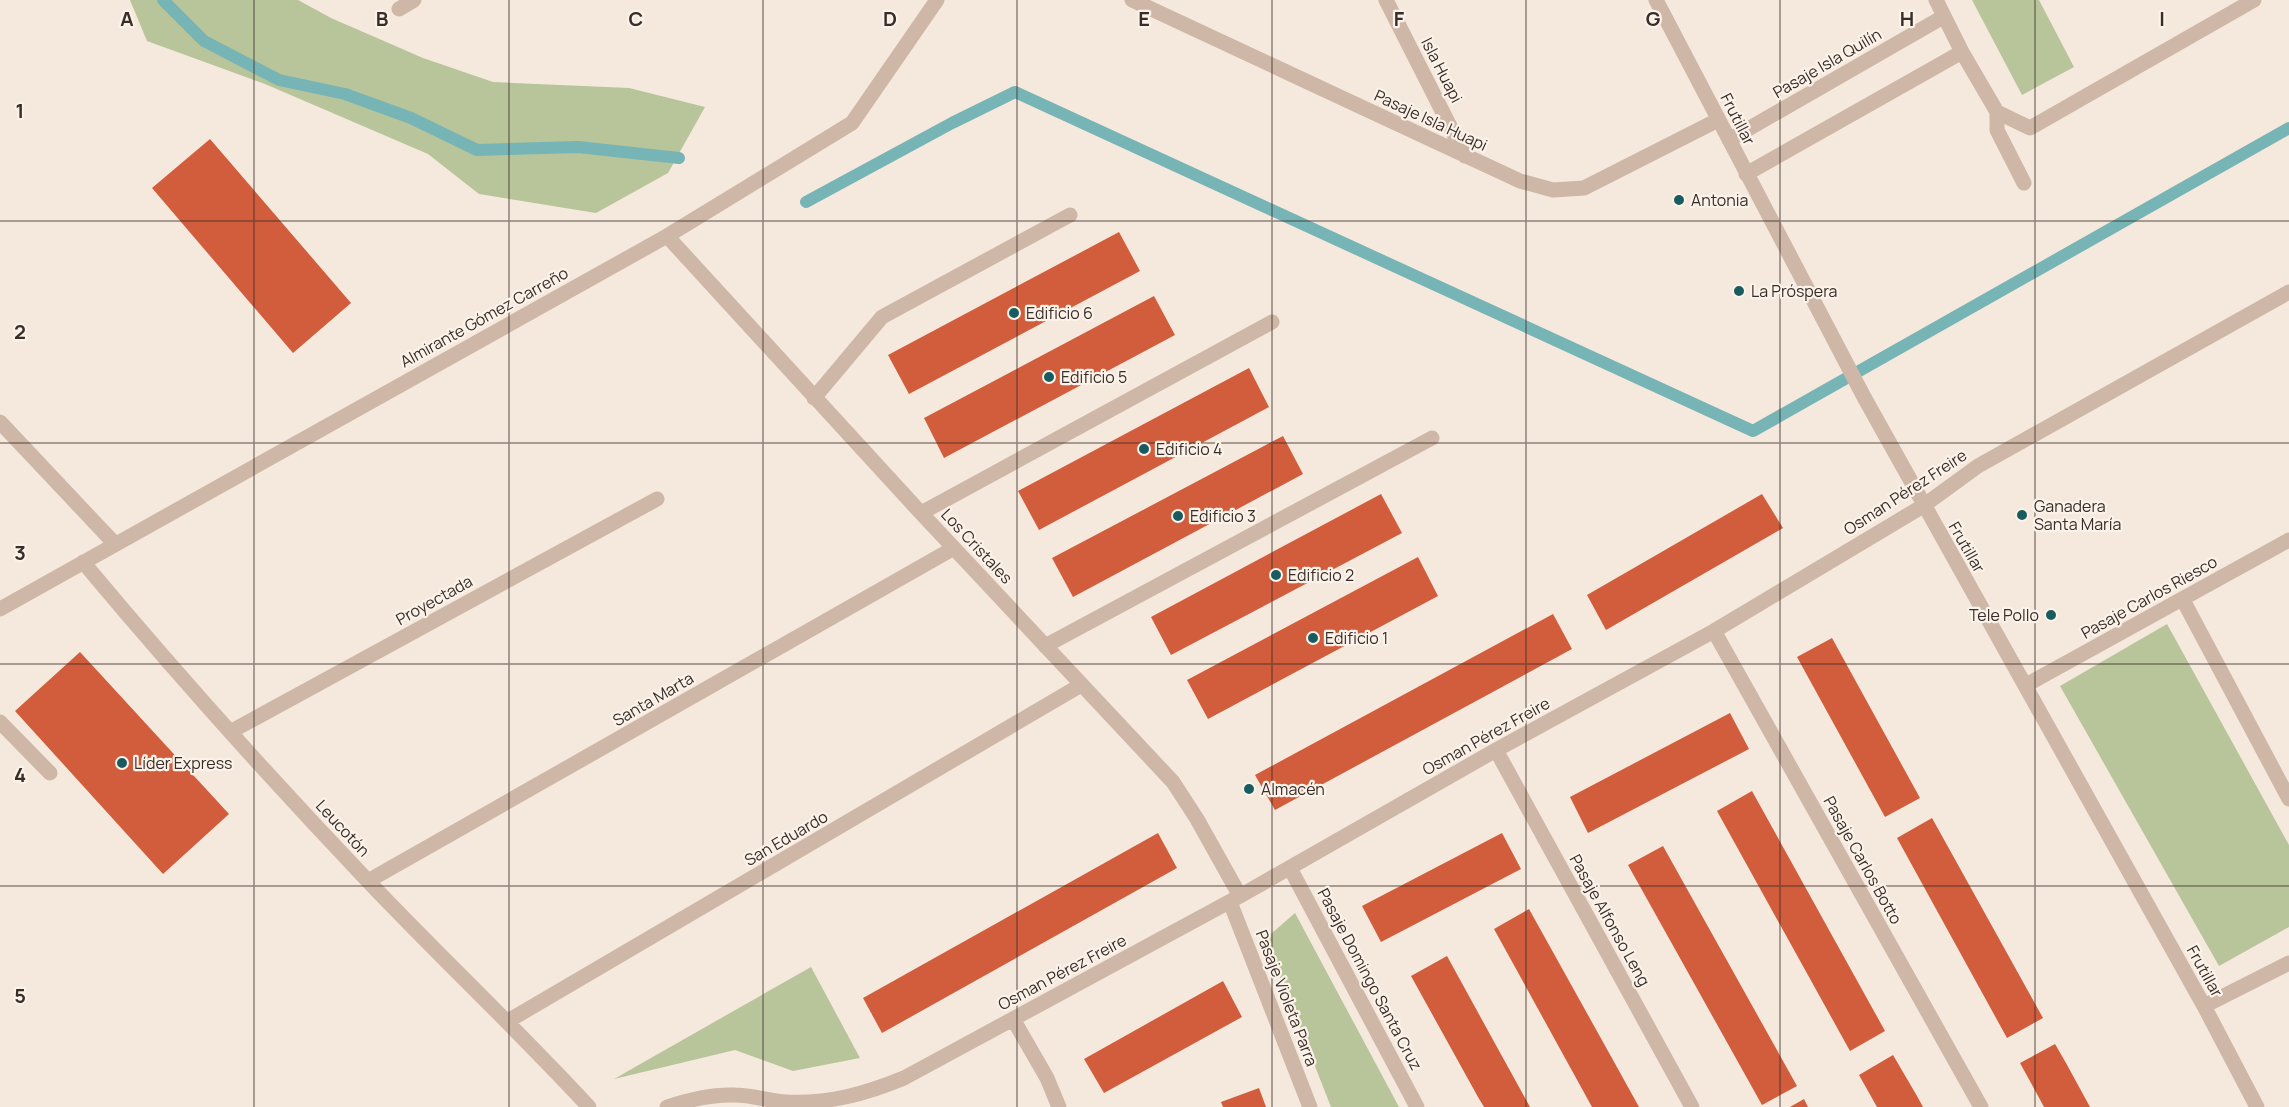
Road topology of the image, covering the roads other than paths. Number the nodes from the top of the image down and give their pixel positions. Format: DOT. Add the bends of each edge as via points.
graph roads {
  1 [pos="414,0"];
  2 [pos="937,0"];
  3 [pos="1132,0"];
  4 [pos="1386,0"];
  5 [pos="1656,0"];
  6 [pos="1936,0"];
  7 [pos="2254,0"];
  8 [pos="399,9"];
  9 [pos="1943,17"];
  10 [pos="1962,52"];
  11 [pos="1997,112"];
  12 [pos="1718,120"];
  13 [pos="1729,140"];
  14 [pos="1465,156"];
  15 [pos="1746,174"];
  16 [pos="2024,183"];
  17 [pos="1070,215"];
  18 [pos="667,236"];
  19 [pos="2289,292"];
  20 [pos="1272,322"];
  21 [pos="814,398"];
  22 [pos="0,422"];
  23 [pos="1432,438"];
  24 [pos="657,499"];
  25 [pos="1923,506"];
  26 [pos="921,513"];
  27 [pos="2289,540"];
  28 [pos="115,544"];
  29 [pos="954,548"];
  30 [pos="83,562"];
  31 [pos="2183,600"];
  32 [pos="0,609"];
  33 [pos="1714,631"];
  34 [pos="1045,646"];
  35 [pos="1081,685"];
  36 [pos="2026,685"];
  37 [pos="0,722"];
  38 [pos="230,732"];
  39 [pos="1496,750"];
  40 [pos="50,772"];
  41 [pos="2289,799"];
  42 [pos="1290,868"];
  43 [pos="368,881"];
  44 [pos="1235,899"];
  45 [pos="2289,963"];
  46 [pos="2204,1006"];
  47 [pos="1013,1019"];
  48 [pos="508,1021"];
  49 [pos="788,1104"];
  50 [pos="589,1107"];
  51 [pos="667,1107"];
  52 [pos="1059,1107"];
  53 [pos="1310,1107"];
  54 [pos="1417,1107"];
  55 [pos="1692,1107"];
  56 [pos="1981,1107"];
  57 [pos="2257,1107"];
  1 -- 8 [label="street"];
  2 -- 18 [label="street, Almirante Gómez Carreño" via="852,123"];
  3 -- 14 [label="street, Pasaje Isla Huapi"];
  4 -- 14 [label="street, Isla Huapi"];
  5 -- 12 [label="street, Frutillar"];
  6 -- 9 [label="street"];
  7 -- 11 [label="street" via="2030,128"];
  9 -- 10 [label="street"];
  9 -- 13 [label="street, Pasaje Isla Quilín"];
  10 -- 11 [label="street"];
  10 -- 15 [label="street"];
  11 -- 16 [label="street" via="1997,130"];
  12 -- 13 [label="street, Frutillar"];
  12 -- 14 [label="street, Pasaje Isla Huapi" via="1584,188 1553,190"];
  13 -- 15 [label="street, Frutillar"];
  15 -- 25 [label="street, Frutillar"];
  17 -- 21 [label="street" via="882,316"];
  18 -- 21 [label="street, Los Cristales"];
  18 -- 28 [label="street, Almirante Gómez Carreño"];
  19 -- 25 [label="street, Osman Pérez Freire" via="1978,466"];
  20 -- 26 [label="street"];
  21 -- 26 [label="street, Los Cristales"];
  22 -- 28 [label="street"];
  23 -- 34 [label="street"];
  24 -- 38 [label="street, Proyectada"];
  25 -- 33 [label="street, Osman Pérez Freire"];
  25 -- 36 [label="street, Frutillar"];
  26 -- 29 [label="street, Los Cristales"];
  27 -- 31 [label="street, Pasaje Carlos Riesco"];
  28 -- 30 [label="street, Almirante Gómez Carreño"];
  29 -- 34 [label="street, Los Cristales"];
  29 -- 43 [label="street, Santa Marta"];
  30 -- 32 [label="street, Almirante Gómez Carreño"];
  30 -- 38 [label="street, Leucotón"];
  31 -- 36 [label="street, Pasaje Carlos Riesco"];
  31 -- 41 [label="street"];
  33 -- 39 [label="street, Osman Pérez Freire"];
  33 -- 56 [label="street, Pasaje Carlos Botto"];
  34 -- 35 [label="street, Los Cristales"];
  35 -- 44 [label="street, Los Cristales" via="1173,782 1197,819"];
  35 -- 48 [label="street, San Eduardo"];
  36 -- 46 [label="street, Frutillar"];
  37 -- 40 [label="street"];
  38 -- 43 [label="street, Leucotón"];
  39 -- 42 [label="street, Osman Pérez Freire"];
  39 -- 55 [label="street, Pasaje Alfonso Leng"];
  42 -- 44 [label="street, Osman Pérez Freire"];
  42 -- 54 [label="street, Pasaje Domingo Santa Cruz"];
  43 -- 48 [label="street, Leucotón"];
  44 -- 47 [label="street, Osman Pérez Freire"];
  44 -- 53 [label="street, Pasaje Violeta Parra"];
  45 -- 46 [label="street"];
  46 -- 57 [label="street, Frutillar"];
  47 -- 49 [label="street, Osman Pérez Freire" via="904,1078 869,1092"];
  47 -- 52 [label="street"];
  48 -- 50 [label="street, Leucotón"];
  49 -- 51 [label="street, Osman Pérez Freire" via="735,1095 690,1099"];
}
